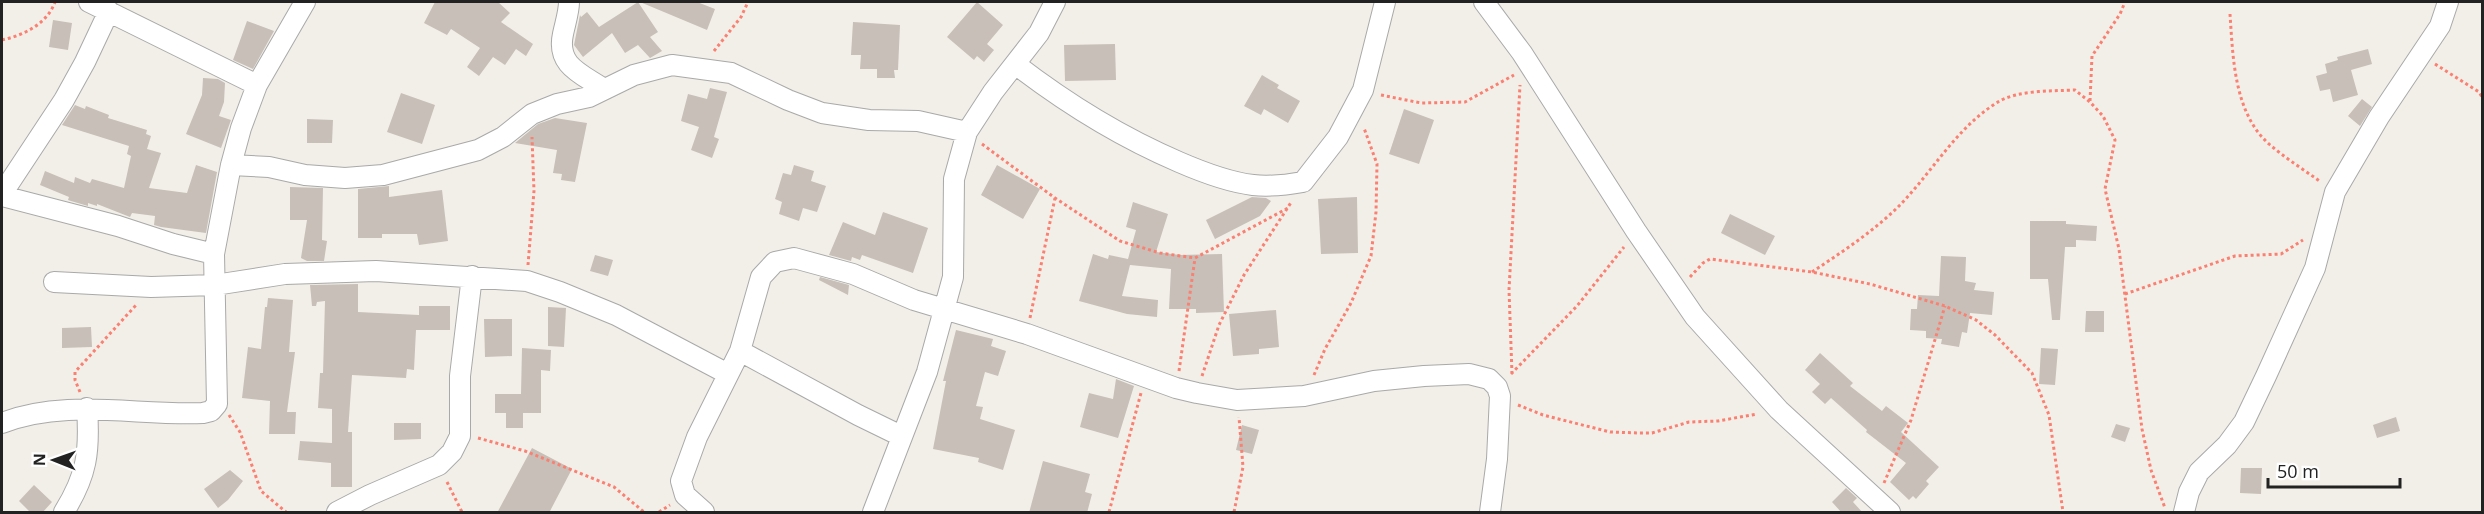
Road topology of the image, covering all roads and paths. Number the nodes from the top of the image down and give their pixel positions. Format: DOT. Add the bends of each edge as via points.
graph roads {
  1 [pos="55,2"];
  2 [pos="89,2"];
  3 [pos="305,2"];
  4 [pos="569,2"];
  5 [pos="748,2"];
  6 [pos="1055,2"];
  7 [pos="1385,2"];
  8 [pos="1484,2"];
  9 [pos="2125,2"];
  10 [pos="2448,2"];
  11 [pos="108,11"];
  12 [pos="2230,14"];
  13 [pos="2,40"];
  14 [pos="1522,53"];
  15 [pos="2420,56"];
  16 [pos="1015,64"];
  17 [pos="703,68"];
  18 [pos="1520,83"];
  19 [pos="257,85"];
  20 [pos="604,90"];
  21 [pos="2482,97"];
  22 [pos="1360,98"];
  23 [pos="2090,102"];
  24 [pos="532,114"];
  25 [pos="967,132"];
  26 [pos="231,165"];
  27 [pos="9,168"];
  28 [pos="1303,182"];
  29 [pos="2335,192"];
  30 [pos="2,195"];
  31 [pos="1055,198"];
  32 [pos="1288,208"];
  33 [pos="2328,225"];
  34 [pos="1636,231"];
  35 [pos="214,254"];
  36 [pos="1195,258"];
  37 [pos="1812,272"];
  38 [pos="472,276"];
  39 [pos="527,281"];
  40 [pos="54,282"];
  41 [pos="215,285"];
  42 [pos="151,287"];
  43 [pos="1677,292"];
  44 [pos="2124,294"];
  45 [pos="1945,306"];
  46 [pos="944,309"];
  47 [pos="1027,334"];
  48 [pos="740,351"];
  49 [pos="728,374"];
  50 [pos="1146,377"];
  51 [pos="1503,386"];
  52 [pos="1176,388"];
  53 [pos="1197,393"];
  54 [pos="1304,396"];
  55 [pos="1237,400"];
  56 [pos="217,404"];
  57 [pos="87,408"];
  58 [pos="1779,410"];
  59 [pos="2,423"];
  60 [pos="460,435"];
  61 [pos="901,436"];
  62 [pos="439,465"];
  63 [pos="1883,506"];
  64 [pos="64,513"];
  65 [pos="286,513"];
  66 [pos="337,513"];
  67 [pos="462,513"];
  68 [pos="644,513"];
  69 [pos="704,513"];
  70 [pos="873,513"];
  71 [pos="1109,513"];
  72 [pos="1234,513"];
  73 [pos="1490,513"];
  74 [pos="2063,513"];
  75 [pos="2166,513"];
  76 [pos="2184,513"];
  1 -- 13 [label="path" via="47,18"];
  2 -- 11 [label="street"];
  3 -- 19 [label="street"];
  4 -- 20 [label="street" via="560,48 563,57"];
  5 -- 17 [label="path"];
  6 -- 16 [label="street" via="1039,33"];
  7 -- 22 [label="street"];
  8 -- 14 [label="street"];
  9 -- 23 [label="path" via="2092,56"];
  10 -- 15 [label="street" via="2440,26"];
  11 -- 19 [label="street"];
  11 -- 27 [label="street" via="64,100"];
  12 -- 29 [label="path" via="2233,53 2246,115 2269,144"];
  14 -- 22 [label="path" via="1521,71 1465,102"];
  14 -- 34 [label="street"];
  15 -- 21 [label="path"];
  15 -- 29 [label="street"];
  16 -- 25 [label="street"];
  16 -- 28 [label="street" via="1054,94 1134,143 1203,172 1251,185"];
  17 -- 20 [label="street" via="672,65 634,75"];
  17 -- 25 [label="street" via="731,73 822,113 869,120 918,121"];
  18 -- 51 [label="path"];
  19 -- 26 [label="street"];
  20 -- 24 [label="street"];
  22 -- 28 [label="street" via="1326,156"];
  22 -- 54 [label="path" via="1377,164 1371,256"];
  23 -- 37 [label="path" via="2075,90 2035,92 2000,101 1959,135 1900,205"];
  23 -- 44 [label="path" via="2103,116 2115,140 2105,189 2119,249"];
  24 -- 26 [label="street" via="503,137 478,150 383,175 345,178"];
  24 -- 39 [label="path" via="534,190"];
  25 -- 31 [label="path"];
  25 -- 46 [label="street" via="954,179 953,277"];
  26 -- 35 [label="street"];
  27 -- 30 [label="street"];
  28 -- 32 [label="path"];
  29 -- 33 [label="street"];
  30 -- 35 [label="street"];
  31 -- 36 [label="path" via="1119,241"];
  31 -- 47 [label="path"];
  32 -- 36 [label="path"];
  32 -- 53 [label="path" via="1244,275 1224,315"];
  33 -- 44 [label="path" via="2281,254 2235,256"];
  33 -- 76 [label="street" via="2315,268 2244,422 2199,472"];
  34 -- 43 [label="street"];
  34 -- 51 [label="path" via="1577,306"];
  35 -- 41 [label="street"];
  36 -- 52 [label="path"];
  37 -- 43 [label="path" via="1710,259"];
  37 -- 45 [label="path"];
  38 -- 39 [label="street"];
  38 -- 41 [label="street" via="376,271 296,274"];
  38 -- 60 [label="street" via="460,376"];
  39 -- 49 [label="street" via="616,315"];
  40 -- 42 [label="street"];
  41 -- 42 [label="street"];
  41 -- 56 [label="street"];
  42 -- 57 [label="path" via="75,372"];
  43 -- 58 [label="street"];
  44 -- 75 [label="path" via="2142,429"];
  45 -- 63 [label="path"];
  45 -- 74 [label="path" via="1995,334 2032,373 2049,415"];
  46 -- 47 [label="street"];
  46 -- 48 [label="street" via="853,274 794,258 784,260 775,262 761,277"];
  46 -- 61 [label="street" via="927,372"];
  47 -- 50 [label="street"];
  48 -- 49 [label="street"];
  48 -- 61 [label="street"];
  49 -- 69 [label="street" via="697,437 681,481 685,495"];
  50 -- 52 [label="street"];
  50 -- 71 [label="path"];
  51 -- 54 [label="street" via="1469,374 1446,374 1374,381"];
  51 -- 58 [label="path" via="1543,416 1610,432 1652,433 1689,422"];
  51 -- 73 [label="street"];
  52 -- 53 [label="street"];
  53 -- 55 [label="street"];
  54 -- 55 [label="street"];
  55 -- 72 [label="path" via="1242,467"];
  56 -- 57 [label="street" via="211,411 189,414"];
  56 -- 65 [label="path" via="240,432 261,491"];
  57 -- 59 [label="street" via="17,417"];
  57 -- 64 [label="street" via="89,440 85,469"];
  58 -- 63 [label="street"];
  60 -- 62 [label="street" via="452,452"];
  60 -- 68 [label="path" via="488,439 614,487"];
  61 -- 70 [label="street"];
  62 -- 66 [label="street"];
  62 -- 67 [label="path"];
}
